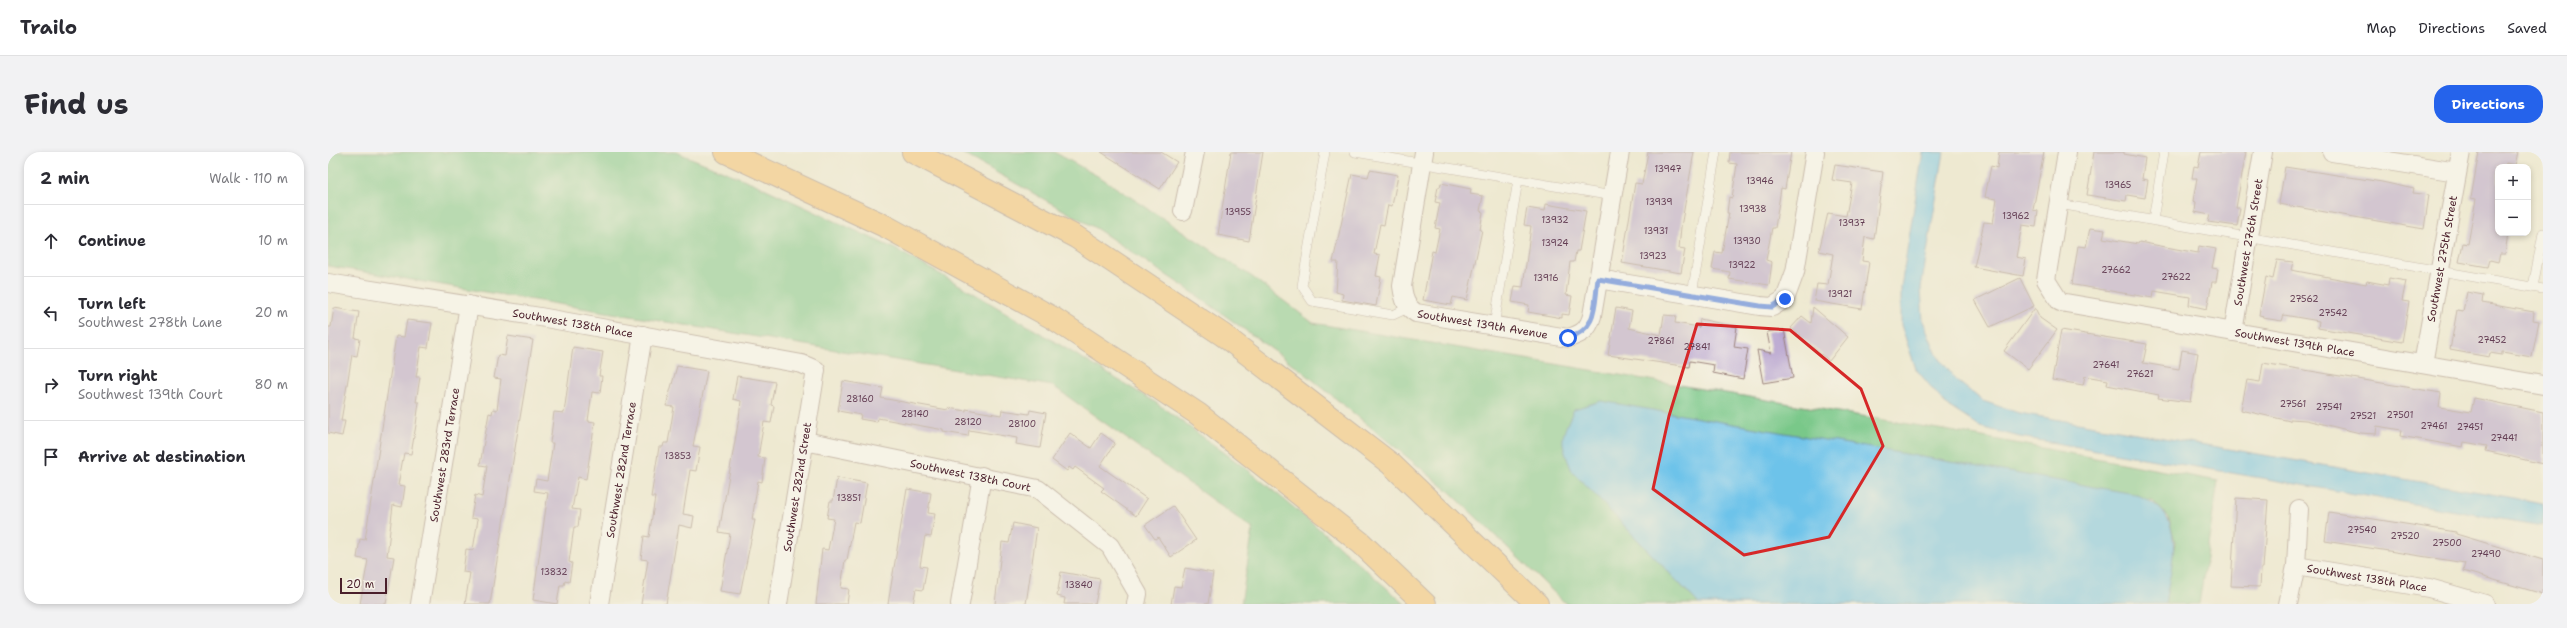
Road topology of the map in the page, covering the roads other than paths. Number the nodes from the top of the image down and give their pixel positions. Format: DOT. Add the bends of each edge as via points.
graph roads {
  1 [pos="726,152"];
  2 [pos="913,152"];
  3 [pos="1195,152"];
  4 [pos="1326,152"];
  5 [pos="1355,152"];
  6 [pos="1620,152"];
  7 [pos="1716,152"];
  8 [pos="1815,152"];
  9 [pos="2067,152"];
  10 [pos="2164,152"];
  11 [pos="2263,152"];
  12 [pos="2332,152"];
  13 [pos="2461,152"];
  14 [pos="1423,158"];
  15 [pos="2457,172"];
  16 [pos="1518,180"];
  17 [pos="1613,196"];
  18 [pos="2058,204"];
  19 [pos="1183,211"];
  20 [pos="2153,220"];
  21 [pos="2543,233"];
  22 [pos="2249,236"];
  23 [pos="2440,271"];
  24 [pos="1598,279"];
  25 [pos="328,283"];
  26 [pos="2533,287"];
  27 [pos="2543,289"];
  28 [pos="1692,294"];
  29 [pos="469,305"];
  30 [pos="1408,308"];
  31 [pos="1494,326"];
  32 [pos="2233,332"];
  33 [pos="643,335"];
  34 [pos="2423,364"];
  35 [pos="816,370"];
  36 [pos="2543,385"];
  37 [pos="805,441"];
  38 [pos="982,476"];
  39 [pos="2299,509"];
  40 [pos="2296,566"];
  41 [pos="1137,599"];
  42 [pos="2455,600"];
  43 [pos="420,604"];
  44 [pos="599,604"];
  45 [pos="778,604"];
  46 [pos="960,604"];
  47 [pos="1425,604"];
  48 [pos="1537,604"];
  49 [pos="2288,604"];
  50 [pos="2485,604"];
  1 -- 47 [label="highway" via="885,226 1053,318 1198,414 1361,543"];
  2 -- 48 [label="highway" via="1076,237 1223,335 1391,464"];
  3 -- 19 [label="street"];
  4 -- 30 [label="lane" via="1302,286 1306,295 1312,301 1393,315"];
  5 -- 14 [label="lane"];
  6 -- 17 [label="street"];
  7 -- 28 [label="lane"];
  8 -- 28 [label="street" via="1795,272 1785,299 1772,307"];
  9 -- 18 [label="street"];
  10 -- 20 [label="lane"];
  11 -- 22 [label="street, Southwest 276th Street"];
  12 -- 15 [label="street"];
  13 -- 15 [label="street, Southwest 275th Street"];
  14 -- 16 [label="lane"];
  14 -- 30 [label="street" via="1402,286"];
  15 -- 23 [label="street, Southwest 275th Street"];
  16 -- 17 [label="lane"];
  16 -- 31 [label="lane"];
  17 -- 24 [label="street"];
  18 -- 20 [label="lane"];
  18 -- 32 [label="street, Southwest 139th Place" via="2046,280 2060,302"];
  20 -- 22 [label="lane"];
  21 -- 26 [label="lane"];
  22 -- 23 [label="lane"];
  22 -- 32 [label="street, Southwest 276th Street"];
  23 -- 26 [label="lane"];
  23 -- 34 [label="street, Southwest 275th Street"];
  24 -- 28 [label="street"];
  24 -- 31 [label="street, Southwest 139th Avenue" via="1589,327 1582,334 1568,338"];
  25 -- 29 [label="street, Southwest 138th Place"];
  26 -- 27 [label="lane"];
  29 -- 33 [label="street, Southwest 138th Place"];
  29 -- 43 [label="street, Southwest 283rd Terrace"];
  30 -- 31 [label="street, Southwest 139th Avenue" via="1416,313"];
  32 -- 34 [label="street, Southwest 139th Place"];
  33 -- 35 [label="street, Southwest 138th Place" via="802,364"];
  33 -- 44 [label="street, Southwest 282nd Terrace"];
  34 -- 36 [label="street, Southwest 139th Place"];
  35 -- 37 [label="street, Southwest 282nd Street"];
  37 -- 38 [label="street, Southwest 138th Court"];
  37 -- 45 [label="street, Southwest 282nd Street"];
  38 -- 41 [label="street, Southwest 138th Court" via="1038,489 1110,546"];
  38 -- 46 [label="street"];
  39 -- 40 [label="street"];
  40 -- 42 [label="street, Southwest 138th Place" via="2429,588"];
  40 -- 49 [label="street"];
  42 -- 50 [label="street, Southwest 138th Place"];
}
